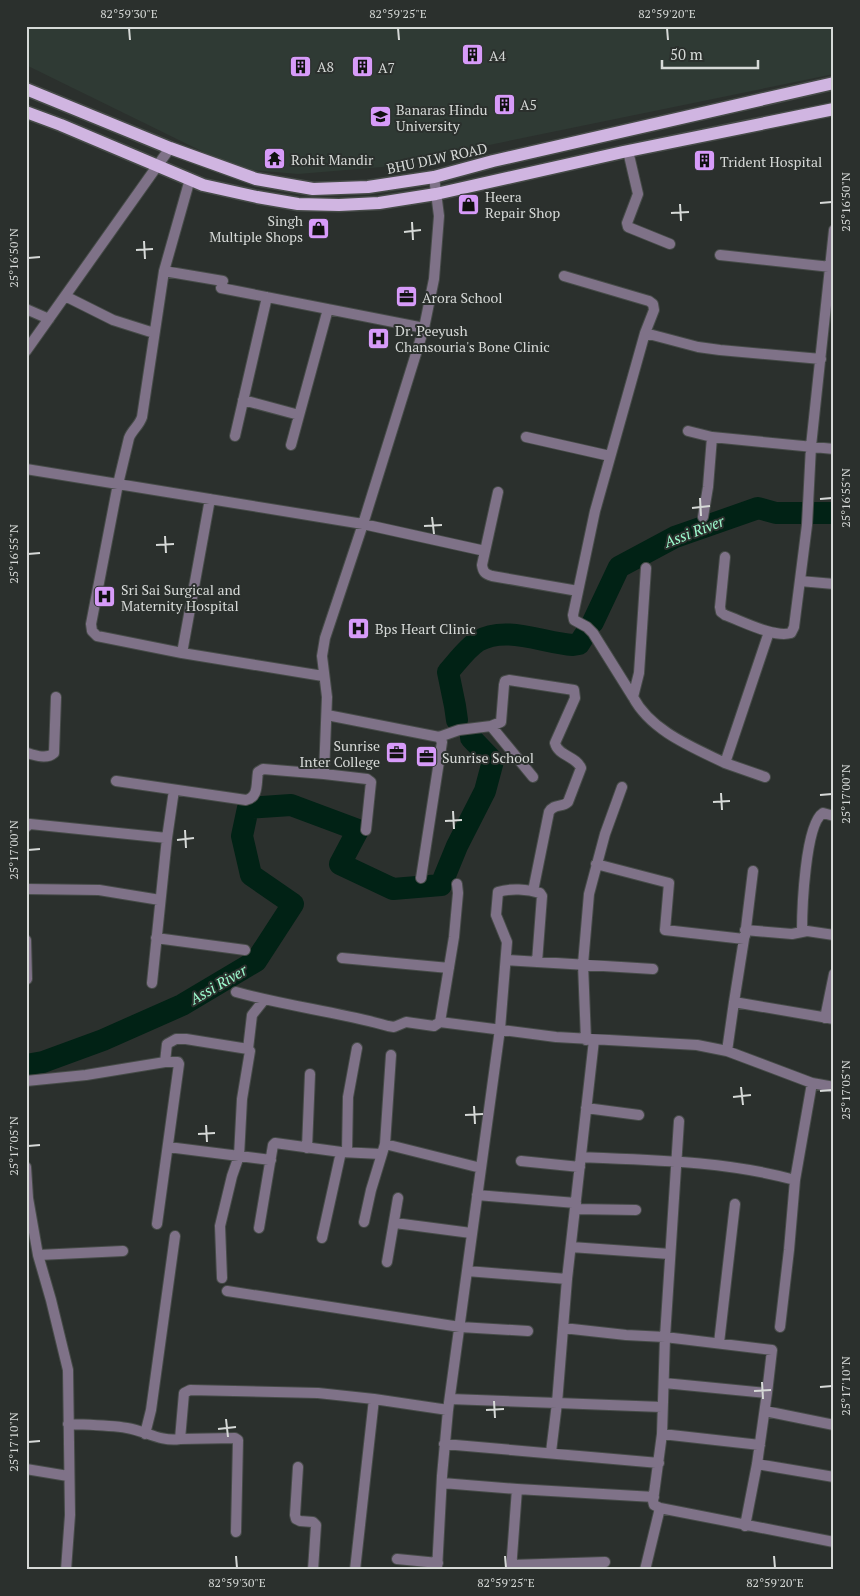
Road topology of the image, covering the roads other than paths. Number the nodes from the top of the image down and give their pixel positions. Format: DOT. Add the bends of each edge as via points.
graph roads {
  1 [pos="834,84"];
  2 [pos="26,89"];
  3 [pos="834,109"];
  4 [pos="26,112"];
  5 [pos="170,148"];
  6 [pos="628,151"];
  7 [pos="158,165"];
  8 [pos="434,177"];
  9 [pos="190,179"];
  10 [pos="436,194"];
  11 [pos="834,230"];
  12 [pos="670,244"];
  13 [pos="720,255"];
  14 [pos="831,267"];
  15 [pos="164,271"];
  16 [pos="564,276"];
  17 [pos="65,296"];
  18 [pos="267,297"];
  19 [pos="830,306"];
  20 [pos="328,309"];
  21 [pos="26,310"];
  22 [pos="49,319"];
  23 [pos="424,328"];
  24 [pos="646,333"];
  25 [pos="154,334"];
  26 [pos="26,351"];
  27 [pos="821,359"];
  28 [pos="243,400"];
  29 [pos="299,415"];
  30 [pos="688,431"];
  31 [pos="235,436"];
  32 [pos="526,437"];
  33 [pos="712,437"];
  34 [pos="291,445"];
  35 [pos="812,446"];
  36 [pos="834,449"];
  37 [pos="610,456"];
  38 [pos="26,469"];
  39 [pos="118,484"];
  40 [pos="498,492"];
  41 [pos="210,498"];
  42 [pos="703,517"];
  43 [pos="363,524"];
  44 [pos="486,551"];
  45 [pos="725,556"];
  46 [pos="646,568"];
  47 [pos="800,581"];
  48 [pos="834,584"];
  49 [pos="578,591"];
  50 [pos="769,632"];
  51 [pos="182,653"];
  52 [pos="323,676"];
  53 [pos="56,697"];
  54 [pos="633,697"];
  55 [pos="327,715"];
  56 [pos="491,726"];
  57 [pos="439,737"];
  58 [pos="26,753"];
  59 [pos="725,763"];
  60 [pos="324,774"];
  61 [pos="533,777"];
  62 [pos="765,777"];
  63 [pos="116,781"];
  64 [pos="622,787"];
  65 [pos="174,790"];
  66 [pos="834,816"];
  67 [pos="26,827"];
  68 [pos="366,830"];
  69 [pos="167,838"];
  70 [pos="596,864"];
  71 [pos="753,872"];
  72 [pos="421,878"];
  73 [pos="457,884"];
  74 [pos="26,889"];
  75 [pos="533,891"];
  76 [pos="160,900"];
  77 [pos="802,932"];
  78 [pos="745,934"];
  79 [pos="834,935"];
  80 [pos="156,938"];
  81 [pos="26,940"];
  82 [pos="245,950"];
  83 [pos="342,958"];
  84 [pos="506,960"];
  85 [pos="537,962"];
  86 [pos="583,964"];
  87 [pos="449,968"];
  88 [pos="653,969"];
  89 [pos="834,974"];
  90 [pos="27,979"];
  91 [pos="152,983"];
  92 [pos="236,992"];
  93 [pos="264,1000"];
  94 [pos="734,1002"];
  95 [pos="830,1018"];
  96 [pos="440,1022"];
  97 [pos="500,1029"];
  98 [pos="590,1040"];
  99 [pos="357,1048"];
  100 [pos="248,1049"];
  101 [pos="727,1051"];
  102 [pos="391,1055"];
  103 [pos="165,1062"];
  104 [pos="310,1074"];
  105 [pos="26,1082"];
  106 [pos="812,1083"];
  107 [pos="834,1087"];
  108 [pos="586,1108"];
  109 [pos="639,1115"];
  110 [pos="679,1121"];
  111 [pos="168,1147"];
  112 [pos="307,1148"];
  113 [pos="383,1149"];
  114 [pos="344,1152"];
  115 [pos="239,1156"];
  116 [pos="271,1160"];
  117 [pos="521,1161"];
  118 [pos="580,1162"];
  119 [pos="676,1163"];
  120 [pos="26,1167"];
  121 [pos="481,1168"];
  122 [pos="794,1180"];
  123 [pos="477,1195"];
  124 [pos="398,1198"];
  125 [pos="735,1204"];
  126 [pos="575,1206"];
  127 [pos="636,1210"];
  128 [pos="364,1222"];
  129 [pos="395,1223"];
  130 [pos="157,1224"];
  131 [pos="259,1228"];
  132 [pos="471,1233"];
  133 [pos="176,1236"];
  134 [pos="322,1238"];
  135 [pos="571,1247"];
  136 [pos="123,1250"];
  137 [pos="670,1254"];
  138 [pos="38,1255"];
  139 [pos="387,1262"];
  140 [pos="467,1272"];
  141 [pos="222,1278"];
  142 [pos="567,1279"];
  143 [pos="227,1291"];
  144 [pos="460,1327"];
  145 [pos="780,1327"];
  146 [pos="563,1328"];
  147 [pos="528,1331"];
  148 [pos="665,1337"];
  149 [pos="719,1343"];
  150 [pos="664,1383"];
  151 [pos="767,1393"];
  152 [pos="374,1399"];
  153 [pos="557,1403"];
  154 [pos="449,1404"];
  155 [pos="662,1407"];
  156 [pos="765,1411"];
  157 [pos="68,1424"];
  158 [pos="834,1425"];
  159 [pos="145,1434"];
  160 [pos="662,1434"];
  161 [pos="180,1439"];
  162 [pos="444,1444"];
  163 [pos="760,1445"];
  164 [pos="551,1452"];
  165 [pos="658,1463"];
  166 [pos="757,1464"];
  167 [pos="298,1467"];
  168 [pos="26,1469"];
  169 [pos="68,1476"];
  170 [pos="834,1477"];
  171 [pos="442,1483"];
  172 [pos="517,1489"];
  173 [pos="654,1497"];
  174 [pos="660,1508"];
  175 [pos="746,1526"];
  176 [pos="236,1532"];
  177 [pos="834,1542"];
  178 [pos="398,1559"];
  179 [pos="605,1562"];
  180 [pos="437,1566"];
  181 [pos="511,1568"];
  182 [pos="66,1570"];
  183 [pos="313,1570"];
  184 [pos="355,1570"];
  185 [pos="646,1570"];
  1 -- 8 [label="main road, BHU DLW ROAD"];
  2 -- 5 [label="main road, BHU DLW ROAD"];
  3 -- 6 [label="main road"];
  4 -- 7 [label="main road"];
  5 -- 7 [label="street"];
  5 -- 8 [label="main road, BHU DLW ROAD" via="256,179 313,189 368,187"];
  6 -- 10 [label="main road"];
  6 -- 12 [label="street" via="638,194 628,227"];
  7 -- 9 [label="main road"];
  7 -- 17 [label="street"];
  8 -- 10 [label="street"];
  9 -- 10 [label="main road" via="203,185 298,204 379,203"];
  9 -- 15 [label="street"];
  10 -- 23 [label="street" via="439,216 434,279"];
  11 -- 14 [label="street"];
  13 -- 14 [label="street"];
  14 -- 19 [label="street"];
  15 -- 18 [label="street"];
  15 -- 25 [label="street"];
  16 -- 24 [label="street" via="649,301 654,310"];
  17 -- 22 [label="street"];
  17 -- 25 [label="street" via="113,320"];
  18 -- 20 [label="street"];
  18 -- 28 [label="street"];
  19 -- 27 [label="street"];
  20 -- 23 [label="street"];
  20 -- 29 [label="street"];
  21 -- 22 [label="street"];
  22 -- 26 [label="street"];
  23 -- 43 [label="street"];
  24 -- 27 [label="street" via="713,349"];
  24 -- 37 [label="street"];
  25 -- 39 [label="street" via="142,417 129,438"];
  27 -- 35 [label="street"];
  28 -- 29 [label="street"];
  28 -- 31 [label="street"];
  29 -- 34 [label="street"];
  30 -- 33 [label="street"];
  32 -- 37 [label="street"];
  33 -- 35 [label="street"];
  33 -- 42 [label="street"];
  35 -- 36 [label="street"];
  35 -- 47 [label="street"];
  37 -- 49 [label="street"];
  38 -- 39 [label="street"];
  39 -- 41 [label="street"];
  39 -- 51 [label="street" via="92,631 97,636"];
  40 -- 44 [label="street"];
  41 -- 43 [label="street"];
  41 -- 51 [label="street"];
  43 -- 44 [label="street"];
  43 -- 52 [label="street" via="324,638"];
  44 -- 49 [label="street" via="482,565 486,574"];
  45 -- 50 [label="street" via="721,612"];
  46 -- 54 [label="street" via="639,673"];
  47 -- 48 [label="street"];
  47 -- 50 [label="street" via="791,633"];
  49 -- 54 [label="street" via="574,620 593,633"];
  50 -- 59 [label="street"];
  51 -- 52 [label="street"];
  52 -- 55 [label="street"];
  53 -- 58 [label="street" via="54,753 50,756"];
  54 -- 59 [label="street" via="645,713 676,738"];
  55 -- 57 [label="street"];
  55 -- 60 [label="street"];
  56 -- 57 [label="street" via="459,730"];
  56 -- 61 [label="street"];
  56 -- 75 [label="street" via="501,722 506,681 569,689 576,694 555,743 558,750 579,763 581,768 568,802 551,808 549,812"];
  57 -- 72 [label="street" via="442,749"];
  59 -- 62 [label="street"];
  60 -- 65 [label="street" via="263,769 258,772 256,794 246,800"];
  60 -- 68 [label="street" via="371,782"];
  63 -- 65 [label="street"];
  64 -- 70 [label="street"];
  65 -- 69 [label="street"];
  66 -- 77 [label="street" via="823,813 817,820 804,876"];
  67 -- 69 [label="street" via="30,824"];
  69 -- 76 [label="street"];
  70 -- 78 [label="street" via="669,883 666,930"];
  70 -- 86 [label="street" via="589,894"];
  71 -- 78 [label="street"];
  73 -- 87 [label="street"];
  74 -- 76 [label="street" via="99,890"];
  75 -- 84 [label="street" via="498,892 496,915 506,936"];
  75 -- 85 [label="street" via="540,892 542,896"];
  76 -- 80 [label="street"];
  77 -- 78 [label="street"];
  77 -- 79 [label="street"];
  78 -- 94 [label="street"];
  80 -- 82 [label="street"];
  80 -- 91 [label="street"];
  81 -- 90 [label="street"];
  83 -- 87 [label="street"];
  84 -- 85 [label="street"];
  84 -- 97 [label="street"];
  85 -- 86 [label="street"];
  86 -- 88 [label="street"];
  86 -- 98 [label="street"];
  87 -- 96 [label="street"];
  89 -- 95 [label="street"];
  92 -- 93 [label="street"];
  93 -- 96 [label="street" via="394,1027 406,1022 434,1026"];
  93 -- 100 [label="street" via="252,1015"];
  94 -- 95 [label="street"];
  94 -- 101 [label="street"];
  96 -- 97 [label="street"];
  97 -- 98 [label="street"];
  97 -- 121 [label="street"];
  98 -- 101 [label="street" via="697,1045"];
  98 -- 108 [label="street"];
  99 -- 114 [label="street" via="348,1097"];
  100 -- 103 [label="street" via="176,1039 167,1044"];
  100 -- 115 [label="street"];
  101 -- 106 [label="street"];
  102 -- 113 [label="street"];
  103 -- 105 [label="street"];
  103 -- 111 [label="street" via="179,1064"];
  104 -- 112 [label="street"];
  106 -- 107 [label="street"];
  106 -- 122 [label="street"];
  108 -- 109 [label="street"];
  108 -- 118 [label="street"];
  110 -- 119 [label="street"];
  111 -- 115 [label="street"];
  111 -- 130 [label="street"];
  112 -- 114 [label="street"];
  112 -- 116 [label="street" via="275,1143"];
  113 -- 114 [label="street"];
  113 -- 121 [label="street"];
  113 -- 128 [label="street"];
  114 -- 134 [label="street"];
  115 -- 116 [label="street"];
  115 -- 141 [label="street" via="220,1226"];
  116 -- 131 [label="street"];
  117 -- 118 [label="street"];
  118 -- 119 [label="street"];
  118 -- 126 [label="street"];
  119 -- 122 [label="street" via="767,1172"];
  119 -- 137 [label="street"];
  120 -- 138 [label="street"];
  121 -- 123 [label="street"];
  122 -- 145 [label="street"];
  123 -- 126 [label="street"];
  123 -- 132 [label="street"];
  124 -- 129 [label="street"];
  125 -- 149 [label="street"];
  126 -- 127 [label="street"];
  126 -- 135 [label="street"];
  129 -- 132 [label="street"];
  129 -- 139 [label="street"];
  132 -- 140 [label="street"];
  133 -- 159 [label="street"];
  135 -- 137 [label="street"];
  135 -- 142 [label="street"];
  136 -- 138 [label="street"];
  137 -- 148 [label="street"];
  138 -- 157 [label="street" via="68,1370"];
  140 -- 142 [label="street"];
  140 -- 144 [label="street"];
  142 -- 146 [label="street"];
  143 -- 144 [label="street"];
  144 -- 147 [label="street"];
  144 -- 154 [label="street"];
  146 -- 148 [label="street"];
  146 -- 153 [label="street"];
  148 -- 149 [label="street"];
  148 -- 150 [label="street"];
  149 -- 151 [label="street" via="772,1350"];
  150 -- 151 [label="street"];
  150 -- 155 [label="street"];
  151 -- 156 [label="street"];
  152 -- 154 [label="street"];
  152 -- 161 [label="street" via="318,1393 190,1390 184,1393"];
  152 -- 184 [label="street"];
  153 -- 154 [label="street"];
  153 -- 155 [label="street"];
  153 -- 164 [label="street"];
  154 -- 162 [label="street"];
  155 -- 160 [label="street"];
  156 -- 158 [label="street"];
  156 -- 163 [label="street"];
  157 -- 159 [label="street" via="125,1428"];
  157 -- 169 [label="street"];
  159 -- 161 [label="street"];
  160 -- 163 [label="street"];
  160 -- 165 [label="street"];
  161 -- 176 [label="street" via="238,1440"];
  162 -- 164 [label="street"];
  162 -- 171 [label="street"];
  163 -- 166 [label="street"];
  164 -- 165 [label="street"];
  165 -- 173 [label="street"];
  166 -- 170 [label="street"];
  166 -- 175 [label="street"];
  167 -- 183 [label="street" via="295,1515 296,1519 313,1522 316,1526"];
  168 -- 169 [label="street"];
  169 -- 182 [label="street" via="70,1515"];
  171 -- 172 [label="street"];
  171 -- 180 [label="street"];
  172 -- 173 [label="street"];
  172 -- 181 [label="street"];
  173 -- 174 [label="street" via="654,1505"];
  174 -- 175 [label="street"];
  174 -- 185 [label="street"];
  175 -- 177 [label="street"];
  178 -- 180 [label="street"];
  179 -- 181 [label="street"];
}
